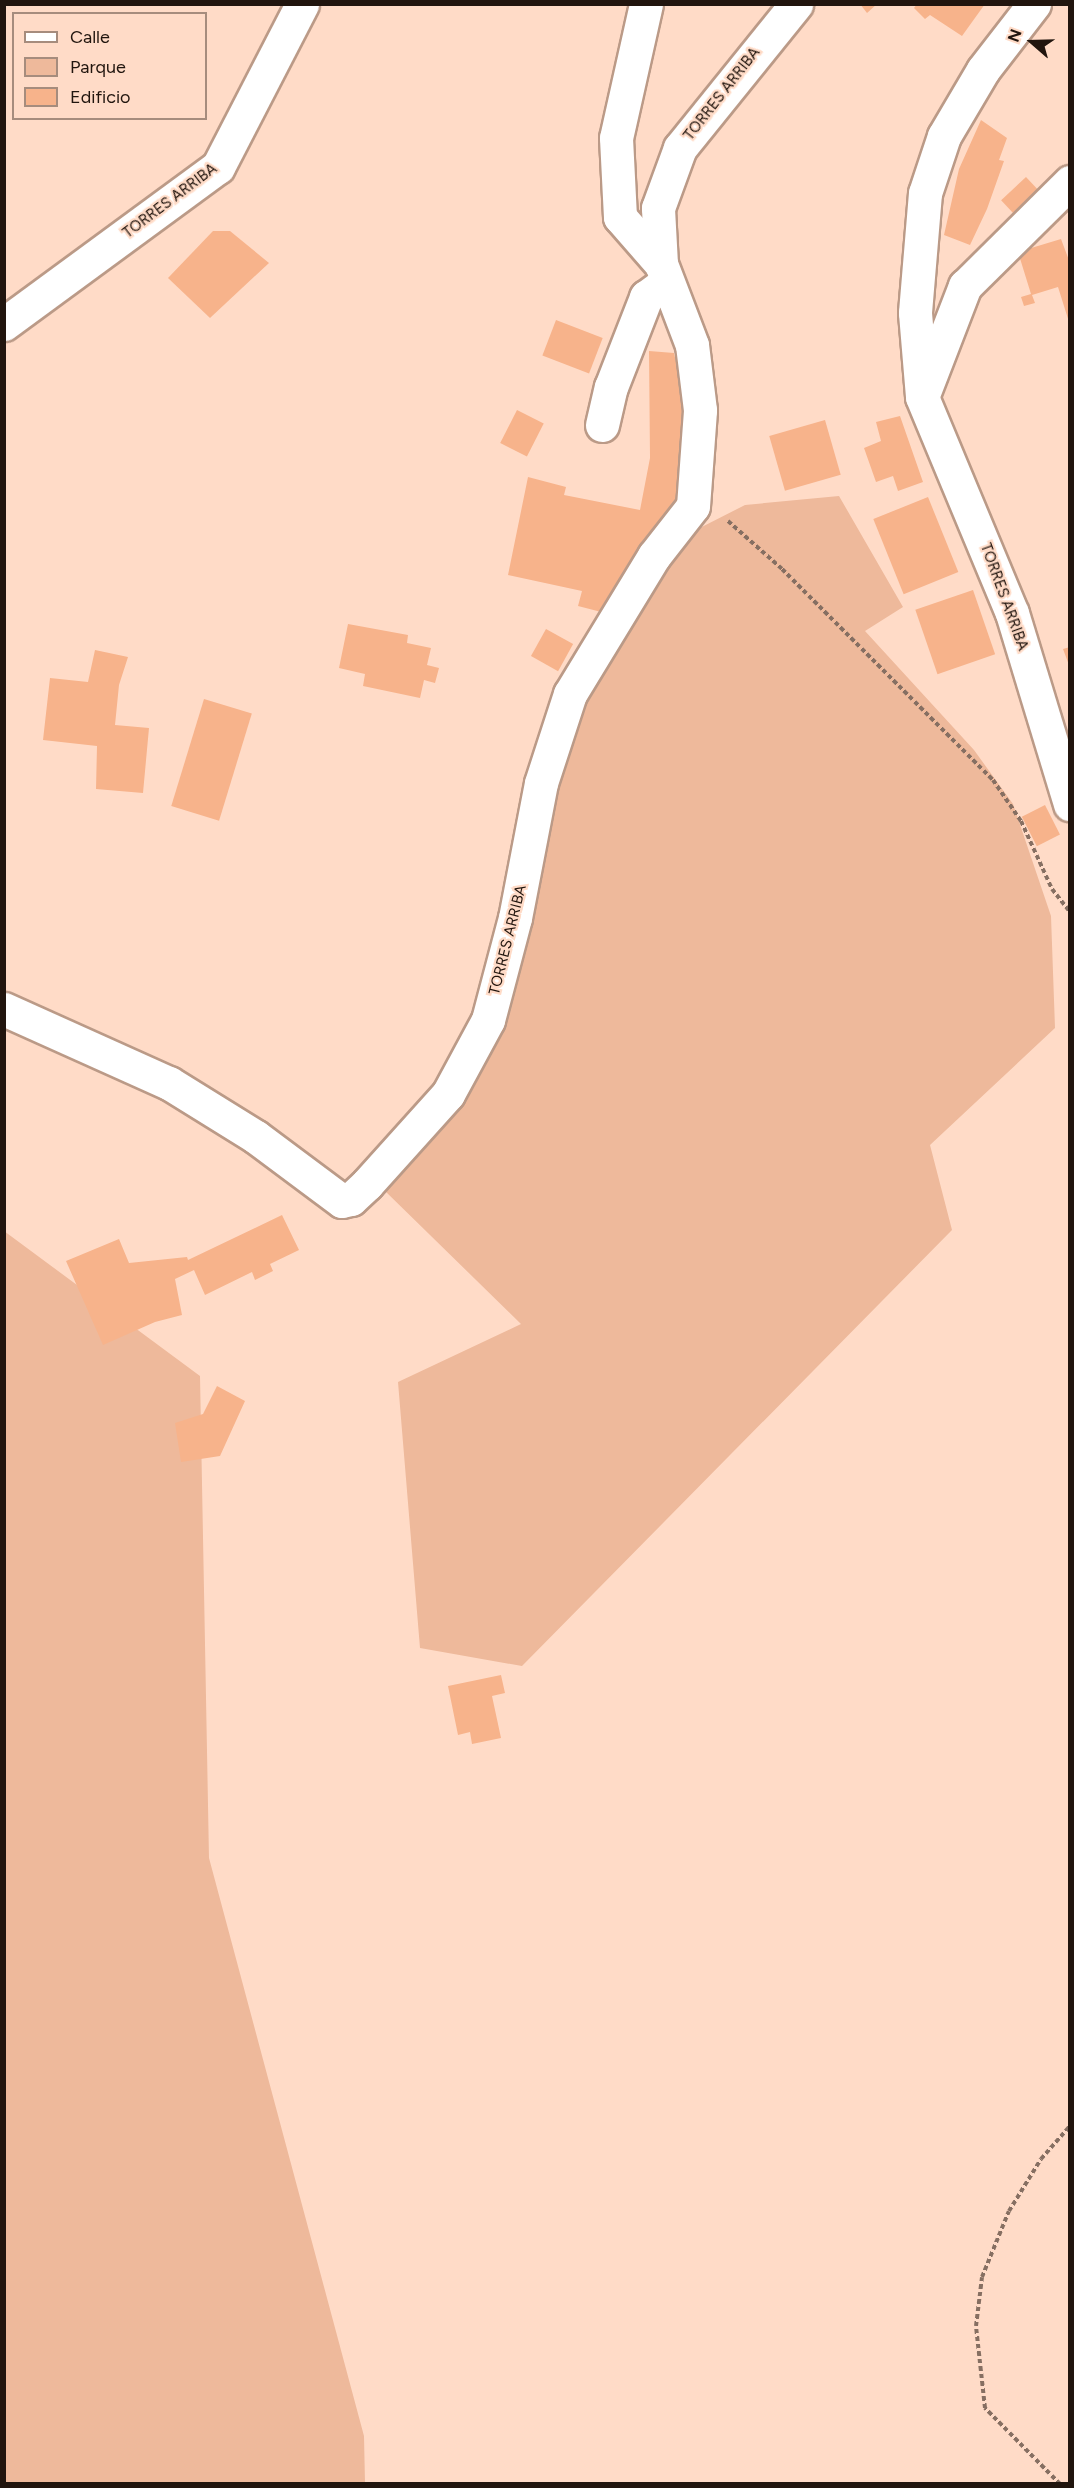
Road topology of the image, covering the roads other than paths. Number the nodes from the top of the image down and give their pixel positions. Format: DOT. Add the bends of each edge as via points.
graph roads {
  1 [pos="302,4"];
  2 [pos="646,4"];
  3 [pos="796,4"];
  4 [pos="1034,4"];
  5 [pos="1070,182"];
  6 [pos="664,273"];
  7 [pos="4,324"];
  8 [pos="922,397"];
  9 [pos="602,425"];
  10 [pos="1070,804"];
  11 [pos="4,1009"];
  1 -- 7 [label="street, TORRES ARRIBA" via="218,167"];
  2 -- 6 [label="street, TORRES ARRIBA" via="616,138 620,217"];
  3 -- 6 [label="street, TORRES ARRIBA" via="680,148 658,208"];
  4 -- 8 [label="street, TORRES ARRIBA" via="983,70 944,136 925,193 915,313"];
  5 -- 8 [label="street" via="965,286"];
  6 -- 9 [label="street" via="646,297 614,377"];
  6 -- 11 [label="street, TORRES ARRIBA" via="692,345 700,410 693,506 654,556 570,694 541,783 515,918 488,1020 448,1094 351,1199 332,1196 256,1137 169,1083"];
  8 -- 10 [label="street, TORRES ARRIBA" via="1012,613"];
}
